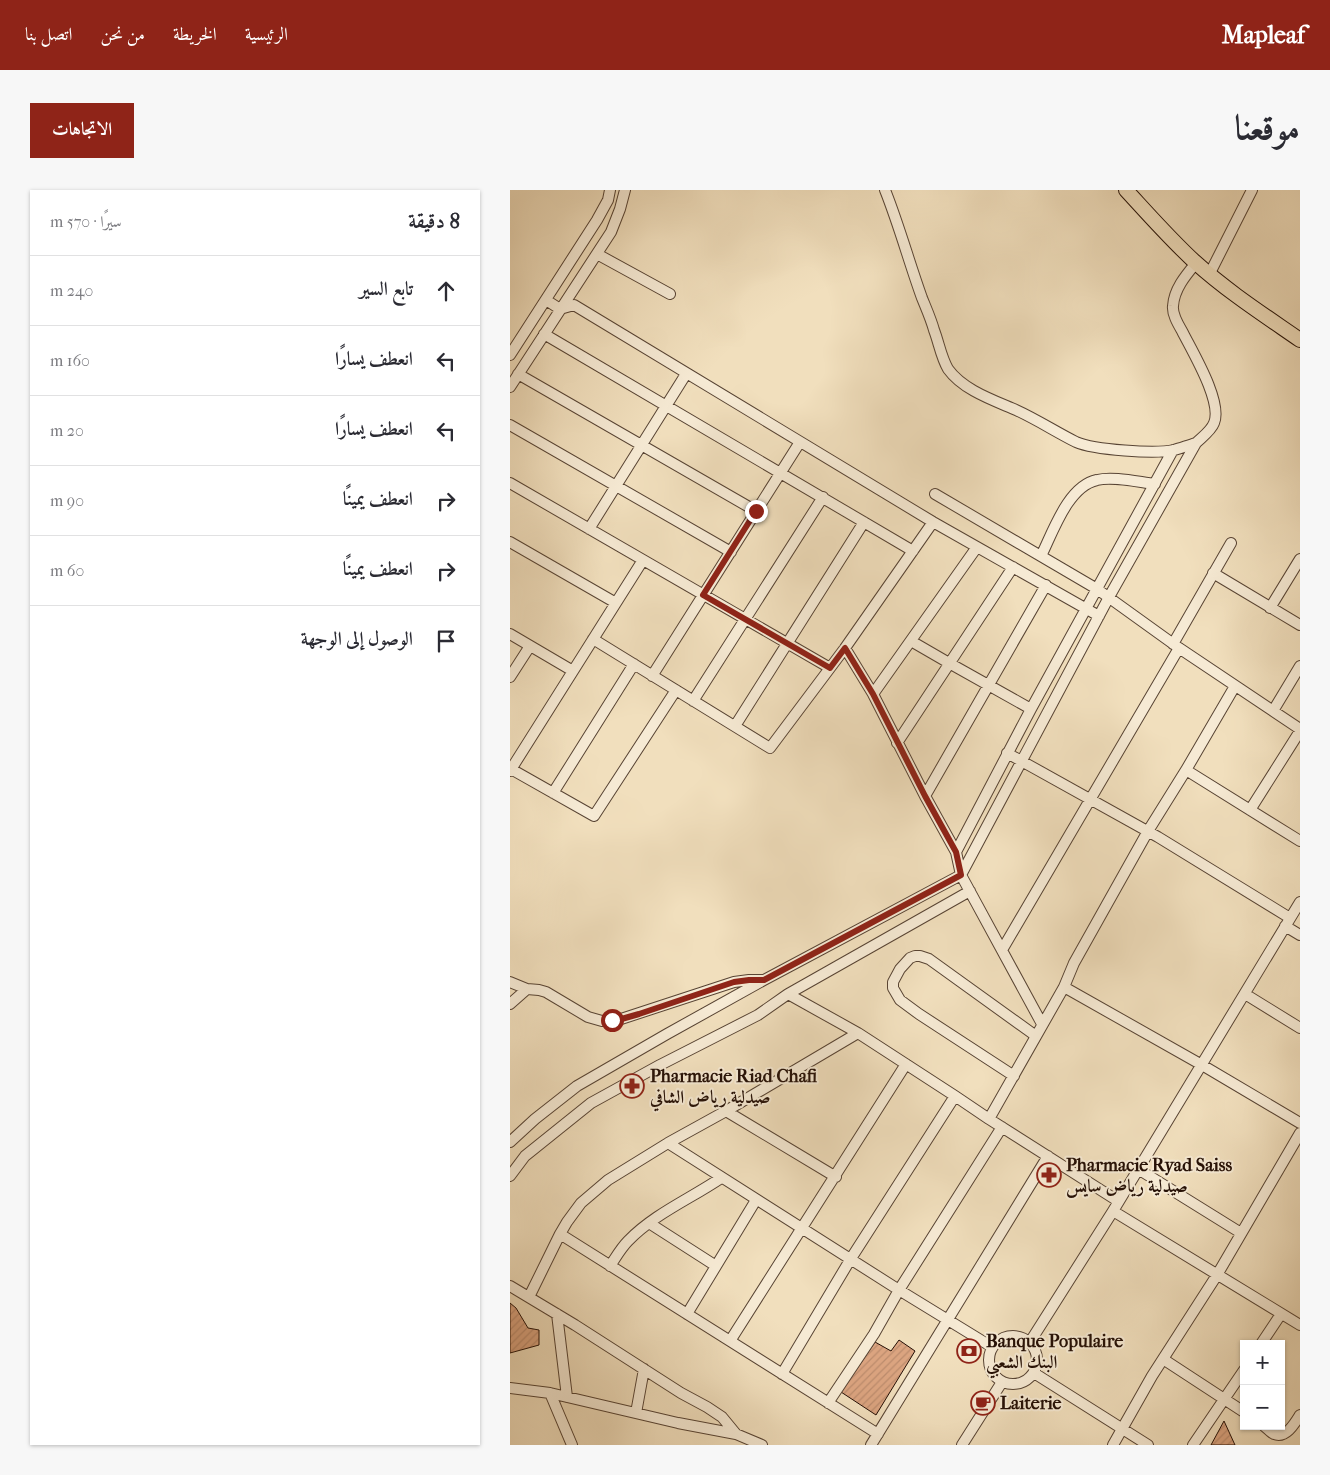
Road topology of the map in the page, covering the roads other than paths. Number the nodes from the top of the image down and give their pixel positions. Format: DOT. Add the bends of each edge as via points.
graph roads {
  1 [pos="610,190"];
  2 [pos="625,190"];
  3 [pos="884,190"];
  4 [pos="1126,190"];
  5 [pos="1252,190"];
  6 [pos="597,254"];
  7 [pos="1196,262"];
  8 [pos="1210,274"];
  9 [pos="557,283"];
  10 [pos="571,292"];
  11 [pos="670,294"];
  12 [pos="546,300"];
  13 [pos="574,305"];
  14 [pos="560,309"];
  15 [pos="544,334"];
  16 [pos="1300,340"];
  17 [pos="510,355"];
  18 [pos="518,374"];
  19 [pos="686,374"];
  20 [pos="510,387"];
  21 [pos="666,406"];
  22 [pos="510,425"];
  23 [pos="800,442"];
  24 [pos="1196,443"];
  25 [pos="642,445"];
  26 [pos="1173,450"];
  27 [pos="780,473"];
  28 [pos="510,483"];
  29 [pos="1155,484"];
  30 [pos="616,486"];
  31 [pos="934,494"];
  32 [pos="822,497"];
  33 [pos="756,511"];
  34 [pos="864,522"];
  35 [pos="933,522"];
  36 [pos="589,529"];
  37 [pos="510,542"];
  38 [pos="1230,543"];
  39 [pos="977,547"];
  40 [pos="913,551"];
  41 [pos="731,552"];
  42 [pos="1041,556"];
  43 [pos="1300,559"];
  44 [pos="643,560"];
  45 [pos="1013,567"];
  46 [pos="1213,574"];
  47 [pos="1046,585"];
  48 [pos="1096,589"];
  49 [pos="703,595"];
  50 [pos="1110,597"];
  51 [pos="616,603"];
  52 [pos="1086,608"];
  53 [pos="1270,608"];
  54 [pos="1099,616"];
  55 [pos="745,619"];
  56 [pos="1300,625"];
  57 [pos="510,634"];
  58 [pos="593,639"];
  59 [pos="911,640"];
  60 [pos="788,643"];
  61 [pos="530,646"];
  62 [pos="1176,646"];
  63 [pos="845,648"];
  64 [pos="949,663"];
  65 [pos="634,664"];
  66 [pos="1300,666"];
  67 [pos="830,668"];
  68 [pos="573,670"];
  69 [pos="510,676"];
  70 [pos="652,676"];
  71 [pos="990,686"];
  72 [pos="1235,686"];
  73 [pos="676,690"];
  74 [pos="873,694"];
  75 [pos="693,701"];
  76 [pos="1031,709"];
  77 [pos="1273,711"];
  78 [pos="735,726"];
  79 [pos="1300,730"];
  80 [pos="897,743"];
  81 [pos="1008,753"];
  82 [pos="1021,760"];
  83 [pos="510,770"];
  84 [pos="1186,770"];
  85 [pos="553,793"];
  86 [pos="925,796"];
  87 [pos="1090,800"];
  88 [pos="1250,810"];
  89 [pos="1148,831"];
  90 [pos="1300,841"];
  91 [pos="956,852"];
  92 [pos="961,875"];
  93 [pos="970,891"];
  94 [pos="1300,902"];
  95 [pos="1288,922"];
  96 [pos="1300,935"];
  97 [pos="1002,950"];
  98 [pos="764,980"];
  99 [pos="510,982"];
  100 [pos="1064,987"];
  101 [pos="527,989"];
  102 [pos="788,994"];
  103 [pos="1245,994"];
  104 [pos="510,1004"];
  105 [pos="1042,1024"];
  106 [pos="1300,1028"];
  107 [pos="858,1033"];
  108 [pos="1036,1036"];
  109 [pos="906,1064"];
  110 [pos="1202,1065"];
  111 [pos="1014,1076"];
  112 [pos="955,1096"];
  113 [pos="726,1111"];
  114 [pos="989,1119"];
  115 [pos="1300,1124"];
  116 [pos="1002,1127"];
  117 [pos="1300,1133"];
  118 [pos="510,1142"];
  119 [pos="668,1143"];
  120 [pos="1048,1156"];
  121 [pos="1138,1168"];
  122 [pos="510,1176"];
  123 [pos="836,1177"];
  124 [pos="720,1178"];
  125 [pos="756,1200"];
  126 [pos="1118,1201"];
  127 [pos="1113,1212"];
  128 [pos="649,1223"];
  129 [pos="802,1229"];
  130 [pos="1242,1233"];
  131 [pos="560,1234"];
  132 [pos="850,1260"];
  133 [pos="610,1266"];
  134 [pos="716,1266"];
  135 [pos="1217,1275"];
  136 [pos="510,1286"];
  137 [pos="899,1290"];
  138 [pos="529,1297"];
  139 [pos="557,1314"];
  140 [pos="687,1314"];
  141 [pos="1281,1314"];
  142 [pos="947,1320"];
  143 [pos="1300,1325"];
  144 [pos="1264,1340"];
  145 [pos="730,1342"];
  146 [pos="1030,1342"];
  147 [pos="992,1347"];
  148 [pos="1163,1359"];
  149 [pos="644,1369"];
  150 [pos="1034,1373"];
  151 [pos="782,1374"];
  152 [pos="1240,1376"];
  153 [pos="1002,1382"];
  154 [pos="510,1388"];
  155 [pos="550,1392"];
  156 [pos="567,1397"];
  157 [pos="1225,1399"];
  158 [pos="828,1403"];
  159 [pos="1240,1409"];
  160 [pos="636,1413"];
  161 [pos="1300,1414"];
  162 [pos="1123,1429"];
  163 [pos="1270,1430"];
  164 [pos="736,1434"];
  165 [pos="878,1434"];
  166 [pos="572,1445"];
  167 [pos="762,1445"];
  168 [pos="870,1445"];
  169 [pos="962,1445"];
  170 [pos="1114,1445"];
  171 [pos="1148,1445"];
  172 [pos="1193,1445"];
  1 -- 9 [label="street" via="597,220"];
  2 -- 6 [label="street" via="611,232"];
  3 -- 26 [label="street" via="943,360 958,379 1078,442 1128,450"];
  4 -- 7 [label="main road"];
  5 -- 8 [label="street"];
  6 -- 10 [label="street"];
  6 -- 11 [label="street"];
  7 -- 8 [label="main road"];
  7 -- 24 [label="street" via="1184,277 1172,309 1216,406 1215,423"];
  8 -- 16 [label="main road"];
  9 -- 10 [label="street"];
  9 -- 12 [label="street"];
  10 -- 13 [label="street"];
  10 -- 14 [label="street"];
  12 -- 14 [label="street"];
  12 -- 17 [label="street"];
  13 -- 14 [label="street"];
  13 -- 19 [label="street"];
  14 -- 15 [label="street"];
  15 -- 18 [label="street"];
  15 -- 21 [label="street"];
  18 -- 20 [label="street"];
  18 -- 25 [label="street"];
  19 -- 21 [label="street"];
  19 -- 23 [label="street"];
  21 -- 25 [label="street"];
  21 -- 27 [label="street"];
  22 -- 30 [label="street"];
  23 -- 27 [label="street"];
  23 -- 35 [label="street"];
  24 -- 26 [label="street"];
  24 -- 50 [label="street"];
  25 -- 30 [label="street"];
  25 -- 33 [label="street"];
  26 -- 29 [label="street"];
  27 -- 32 [label="street"];
  27 -- 33 [label="street"];
  28 -- 36 [label="street"];
  29 -- 42 [label="street" via="1098,479 1082,486 1065,506"];
  29 -- 48 [label="street"];
  30 -- 36 [label="street"];
  30 -- 41 [label="street"];
  31 -- 42 [label="street"];
  32 -- 34 [label="street"];
  32 -- 55 [label="street"];
  33 -- 41 [label="street"];
  34 -- 40 [label="street"];
  34 -- 60 [label="street"];
  35 -- 39 [label="street"];
  35 -- 40 [label="street"];
  36 -- 44 [label="street"];
  37 -- 51 [label="street"];
  38 -- 46 [label="street"];
  39 -- 45 [label="street"];
  39 -- 59 [label="street"];
  40 -- 63 [label="street"];
  41 -- 49 [label="street"];
  42 -- 48 [label="street"];
  43 -- 53 [label="street"];
  44 -- 49 [label="street"];
  44 -- 51 [label="street"];
  45 -- 47 [label="street"];
  45 -- 64 [label="street"];
  46 -- 53 [label="street"];
  46 -- 62 [label="street"];
  47 -- 52 [label="street"];
  47 -- 71 [label="street"];
  48 -- 50 [label="street"];
  48 -- 52 [label="street"];
  49 -- 55 [label="street"];
  49 -- 70 [label="street"];
  50 -- 54 [label="street"];
  50 -- 62 [label="street"];
  51 -- 58 [label="street"];
  52 -- 54 [label="street"];
  52 -- 76 [label="street"];
  53 -- 56 [label="street"];
  54 -- 82 [label="street"];
  55 -- 60 [label="street"];
  55 -- 75 [label="street"];
  57 -- 61 [label="street"];
  58 -- 65 [label="street"];
  58 -- 68 [label="street"];
  59 -- 64 [label="street"];
  59 -- 74 [label="street"];
  60 -- 67 [label="street"];
  60 -- 78 [label="street"];
  61 -- 68 [label="street"];
  61 -- 69 [label="street"];
  62 -- 72 [label="street"];
  62 -- 87 [label="street"];
  63 -- 67 [label="street"];
  63 -- 74 [label="street"];
  64 -- 71 [label="street"];
  64 -- 80 [label="street"];
  65 -- 70 [label="street"];
  65 -- 85 [label="street"];
  66 -- 77 [label="street"];
  67 -- 78 [label="street" via="770,748"];
  68 -- 83 [label="street"];
  70 -- 73 [label="street"];
  71 -- 76 [label="street"];
  71 -- 86 [label="street"];
  72 -- 77 [label="street"];
  72 -- 84 [label="street"];
  73 -- 75 [label="street"];
  73 -- 85 [label="street" via="594,816"];
  74 -- 80 [label="street"];
  75 -- 78 [label="street"];
  76 -- 81 [label="street"];
  77 -- 79 [label="street"];
  79 -- 88 [label="street"];
  80 -- 86 [label="street"];
  81 -- 82 [label="street"];
  81 -- 91 [label="street"];
  82 -- 87 [label="street"];
  82 -- 92 [label="street"];
  83 -- 85 [label="street"];
  84 -- 88 [label="street"];
  84 -- 89 [label="street"];
  86 -- 91 [label="street"];
  87 -- 89 [label="street"];
  87 -- 97 [label="street"];
  88 -- 90 [label="street"];
  89 -- 95 [label="street"];
  89 -- 100 [label="street" via="1074,963"];
  91 -- 92 [label="street"];
  92 -- 93 [label="street"];
  92 -- 98 [label="street"];
  93 -- 97 [label="street"];
  93 -- 102 [label="street"];
  94 -- 95 [label="street"];
  95 -- 96 [label="street"];
  95 -- 103 [label="street"];
  97 -- 105 [label="street"];
  98 -- 101 [label="street" via="734,982 618,1020 606,1021 588,1017 546,992"];
  98 -- 118 [label="street" via="577,1086"];
  99 -- 101 [label="street"];
  100 -- 105 [label="street"];
  100 -- 110 [label="street"];
  101 -- 104 [label="street"];
  102 -- 107 [label="street"];
  102 -- 122 [label="street" via="758,1015 591,1103 525,1156"];
  103 -- 106 [label="street"];
  103 -- 110 [label="street"];
  105 -- 108 [label="street"];
  107 -- 109 [label="street"];
  107 -- 113 [label="street"];
  108 -- 111 [label="street"];
  108 -- 111 [label="street" via="929,959 920,956 910,958 897,974 893,988 900,1000"];
  109 -- 112 [label="street"];
  109 -- 123 [label="street"];
  110 -- 115 [label="street"];
  110 -- 121 [label="street"];
  111 -- 114 [label="street"];
  112 -- 114 [label="street"];
  112 -- 132 [label="street"];
  113 -- 119 [label="street"];
  113 -- 123 [label="street"];
  114 -- 116 [label="street"];
  116 -- 120 [label="street"];
  116 -- 137 [label="street"];
  117 -- 130 [label="street"];
  119 -- 124 [label="street"];
  119 -- 131 [label="street" via="603,1183 582,1203"];
  120 -- 126 [label="street"];
  120 -- 142 [label="street"];
  121 -- 126 [label="street"];
  121 -- 130 [label="street"];
  123 -- 129 [label="street"];
  124 -- 125 [label="street"];
  124 -- 128 [label="street"];
  125 -- 129 [label="street"];
  125 -- 134 [label="street"];
  126 -- 127 [label="street"];
  127 -- 135 [label="street"];
  127 -- 146 [label="street"];
  128 -- 133 [label="street" via="628,1241"];
  128 -- 134 [label="street"];
  129 -- 132 [label="street"];
  129 -- 145 [label="street"];
  130 -- 135 [label="street"];
  131 -- 133 [label="street"];
  131 -- 138 [label="street"];
  132 -- 137 [label="street"];
  132 -- 151 [label="street"];
  133 -- 140 [label="street"];
  134 -- 140 [label="street"];
  135 -- 141 [label="street"];
  135 -- 148 [label="street"];
  136 -- 138 [label="street"];
  137 -- 142 [label="street"];
  137 -- 158 [label="street"];
  138 -- 139 [label="street"];
  139 -- 149 [label="street"];
  139 -- 156 [label="street"];
  140 -- 145 [label="street"];
  141 -- 143 [label="street"];
  141 -- 144 [label="street"];
  142 -- 147 [label="street"];
  142 -- 165 [label="street"];
  145 -- 151 [label="street"];
  146 -- 147 [label="street" via="1013,1335 1004,1337"];
  146 -- 150 [label="street" via="1038,1356"];
  147 -- 153 [label="street" via="990,1368"];
  148 -- 157 [label="street"];
  148 -- 162 [label="street"];
  149 -- 160 [label="street"];
  149 -- 164 [label="street" via="722,1417"];
  150 -- 153 [label="street" via="1020,1384"];
  150 -- 162 [label="street"];
  151 -- 158 [label="street"];
  152 -- 157 [label="street"];
  153 -- 169 [label="street"];
  154 -- 155 [label="street"];
  155 -- 156 [label="street"];
  155 -- 166 [label="street"];
  156 -- 160 [label="street"];
  157 -- 159 [label="street"];
  157 -- 172 [label="street"];
  158 -- 165 [label="street"];
  160 -- 164 [label="street"];
  161 -- 163 [label="street" via="1284,1434"];
  162 -- 170 [label="street"];
  162 -- 171 [label="street"];
  164 -- 167 [label="street"];
  165 -- 168 [label="street"];
}
